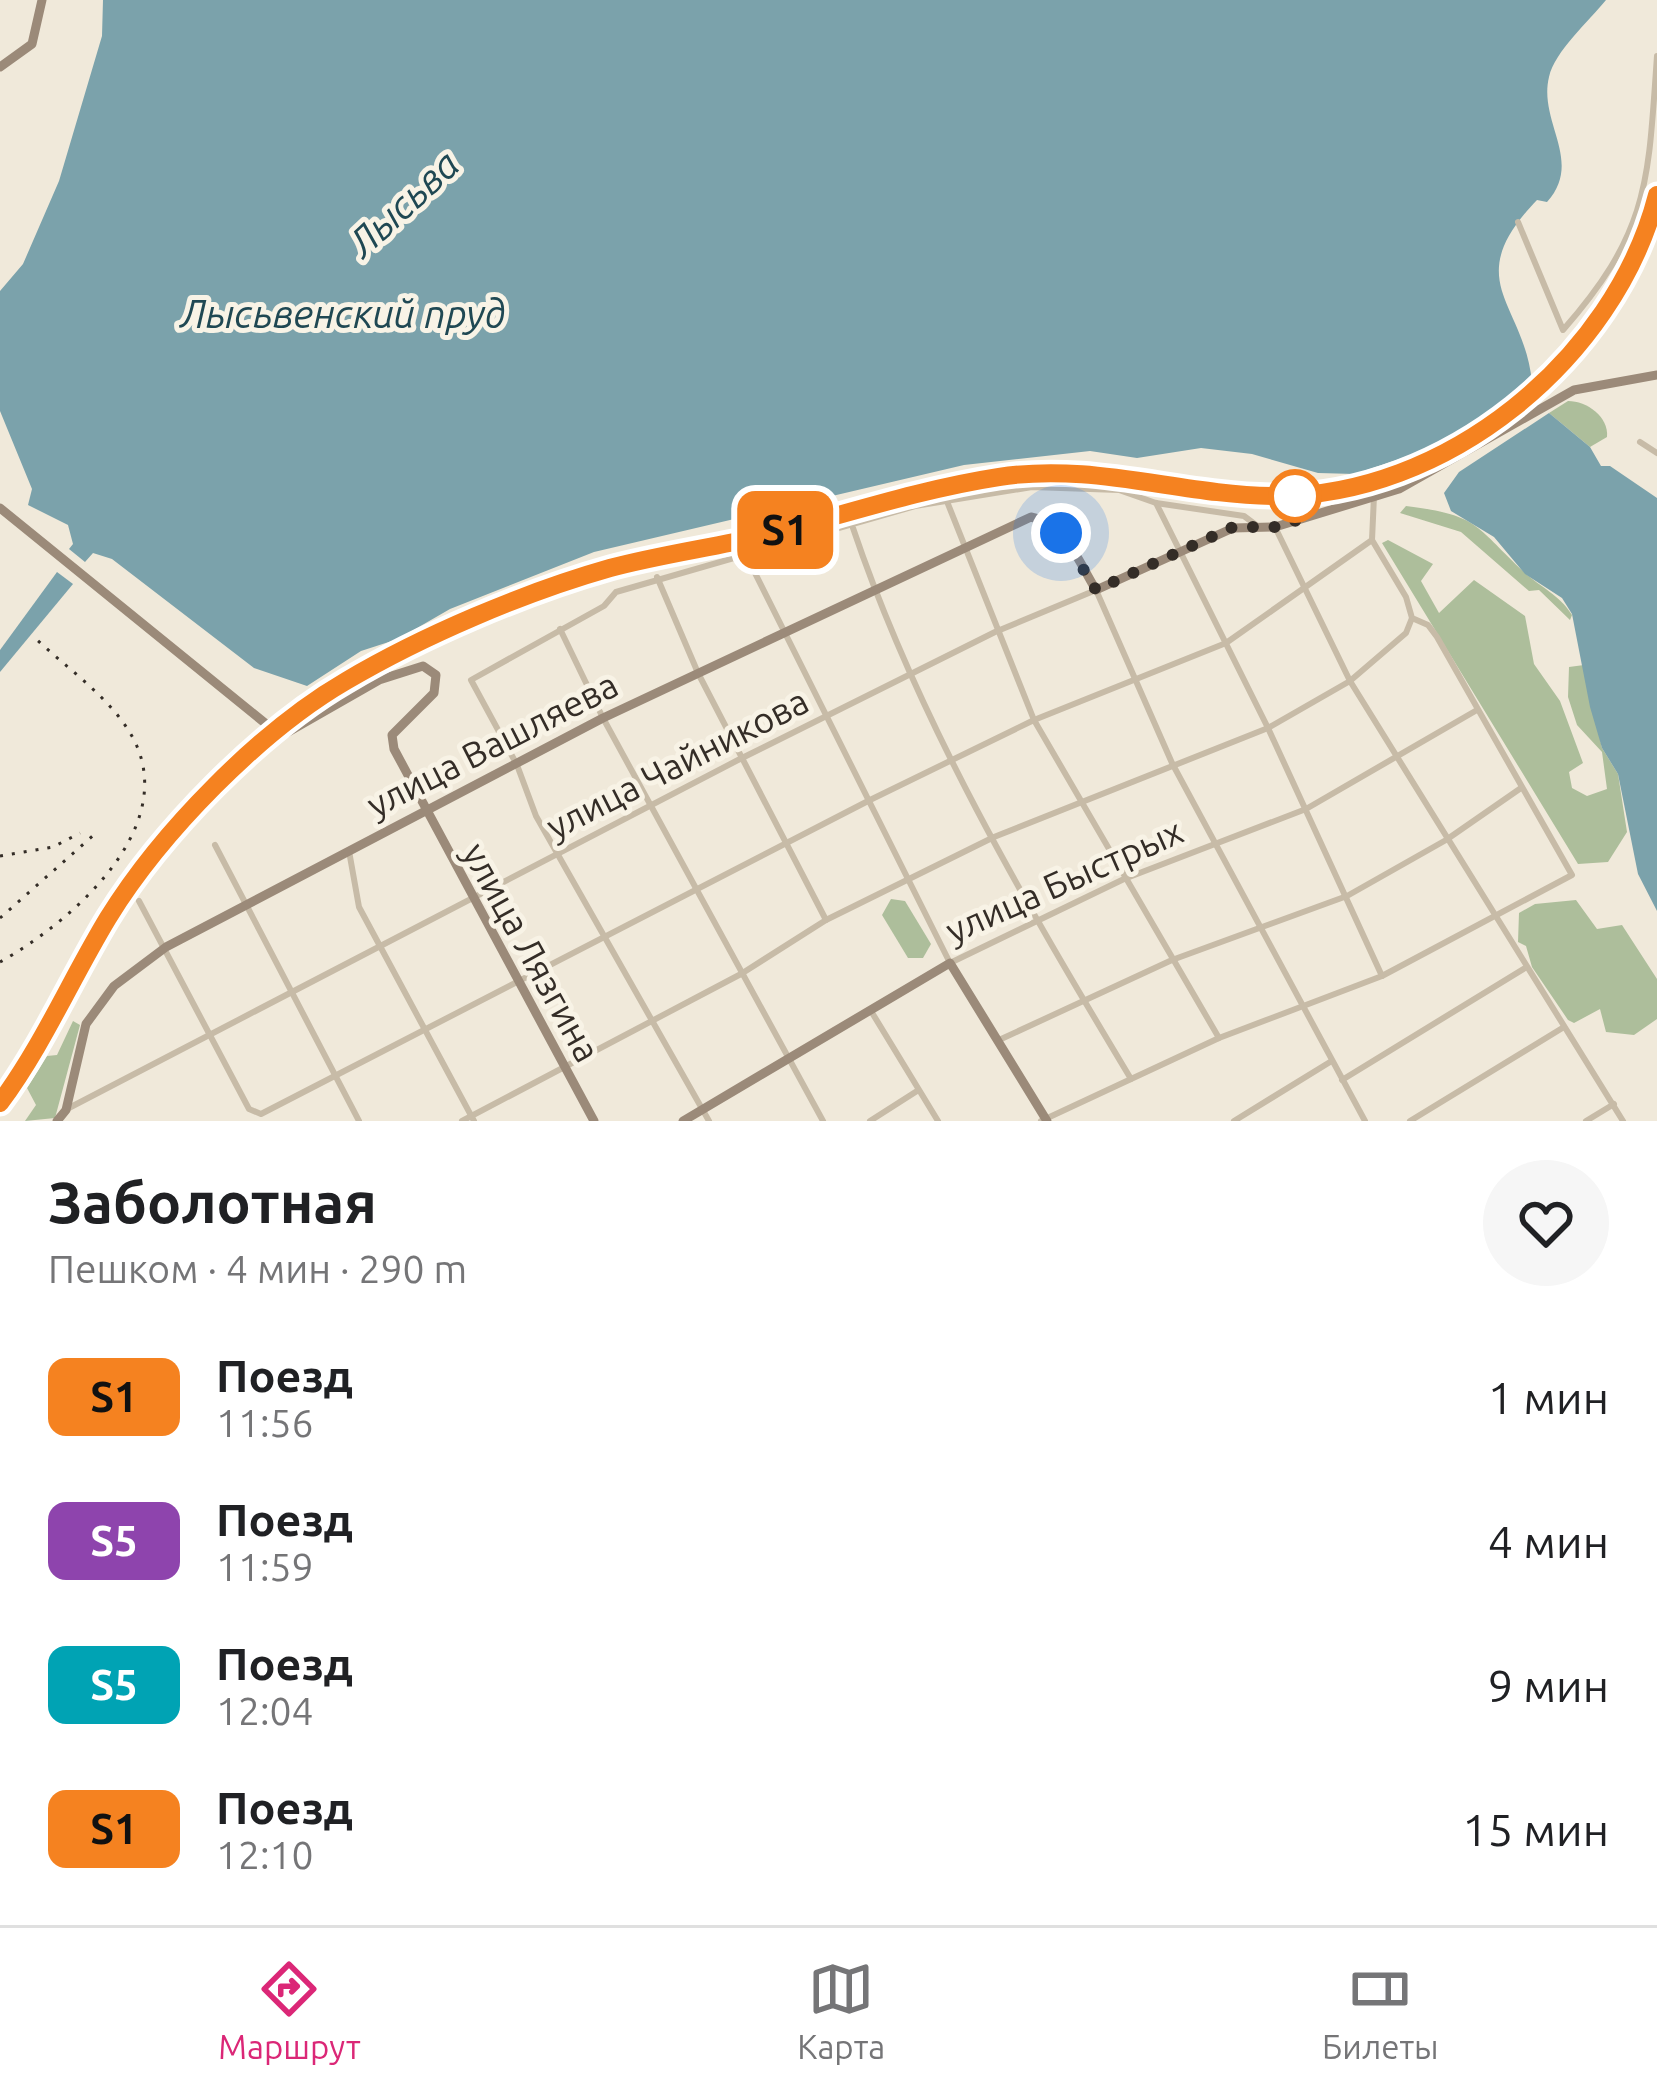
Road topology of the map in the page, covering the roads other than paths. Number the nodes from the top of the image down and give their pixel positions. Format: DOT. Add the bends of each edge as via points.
graph roads {
  1 [pos="42,0"];
  2 [pos="1657,56"];
  3 [pos="0,67"];
  4 [pos="1517,222"];
  5 [pos="1657,375"];
  6 [pos="1640,442"];
  7 [pos="1657,453"];
  8 [pos="1374,496"];
  9 [pos="946,499"];
  10 [pos="1156,503"];
  11 [pos="0,508"];
  12 [pos="1256,525"];
  13 [pos="853,527"];
  14 [pos="1275,527"];
  15 [pos="1372,540"];
  16 [pos="962,548"];
  17 [pos="1181,551"];
  18 [pos="746,555"];
  19 [pos="657,577"];
  20 [pos="873,588"];
  21 [pos="1096,590"];
  22 [pos="1305,592"];
  23 [pos="1412,618"];
  24 [pos="560,628"];
  25 [pos="780,631"];
  26 [pos="995,632"];
  27 [pos="1226,643"];
  28 [pos="698,673"];
  29 [pos="913,674"];
  30 [pos="1137,679"];
  31 [pos="1350,681"];
  32 [pos="1478,710"];
  33 [pos="825,717"];
  34 [pos="603,718"];
  35 [pos="1034,720"];
  36 [pos="1268,728"];
  37 [pos="1396,758"];
  38 [pos="740,759"];
  39 [pos="954,759"];
  40 [pos="1172,763"];
  41 [pos="517,765"];
  42 [pos="1521,788"];
  43 [pos="870,800"];
  44 [pos="1078,800"];
  45 [pos="652,806"];
  46 [pos="423,809"];
  47 [pos="1306,809"];
  48 [pos="994,837"];
  49 [pos="1446,840"];
  50 [pos="1214,842"];
  51 [pos="782,844"];
  52 [pos="215,845"];
  53 [pos="348,847"];
  54 [pos="559,854"];
  55 [pos="911,879"];
  56 [pos="1124,879"];
  57 [pos="698,892"];
  58 [pos="1347,896"];
  59 [pos="471,899"];
  60 [pos="139,902"];
  61 [pos="245,903"];
  62 [pos="1493,915"];
  63 [pos="1039,919"];
  64 [pos="826,920"];
  65 [pos="1261,925"];
  66 [pos="608,937"];
  67 [pos="166,946"];
  68 [pos="380,946"];
  69 [pos="1172,960"];
  70 [pos="950,963"];
  71 [pos="1525,968"];
  72 [pos="742,974"];
  73 [pos="1382,976"];
  74 [pos="516,985"];
  75 [pos="293,991"];
  76 [pos="1086,1004"];
  77 [pos="1302,1006"];
  78 [pos="870,1009"];
  79 [pos="653,1020"];
  80 [pos="1564,1028"];
  81 [pos="425,1033"];
  82 [pos="212,1037"];
  83 [pos="1219,1038"];
  84 [pos="999,1040"];
  85 [pos="788,1058"];
  86 [pos="1330,1062"];
  87 [pos="564,1069"];
  88 [pos="338,1079"];
  89 [pos="1131,1079"];
  90 [pos="1342,1080"];
  91 [pos="918,1090"];
  92 [pos="1613,1104"];
  93 [pos="66,1110"];
  94 [pos="702,1110"];
  95 [pos="469,1120"];
  96 [pos="1045,1120"];
  97 [pos="57,1121"];
  98 [pos="359,1121"];
  99 [pos="594,1121"];
  100 [pos="683,1121"];
  101 [pos="709,1121"];
  102 [pos="823,1121"];
  103 [pos="870,1121"];
  104 [pos="938,1121"];
  105 [pos="1234,1121"];
  106 [pos="1365,1121"];
  107 [pos="1410,1121"];
  108 [pos="1586,1121"];
  109 [pos="1622,1121"];
  1 -- 3 [label="street" via="32,44"];
  2 -- 4 [label="street" via="1637,220 1563,330"];
  5 -- 8 [label="street" via="1555,398 1468,454"];
  6 -- 7 [label="street"];
  8 -- 14 [label="street"];
  8 -- 15 [label="street"];
  9 -- 10 [label="street" via="1079,487"];
  9 -- 13 [label="street"];
  9 -- 16 [label="street"];
  10 -- 12 [label="street" via="1244,515"];
  10 -- 17 [label="street"];
  11 -- 46 [label="street, улица Лязгина" via="281,736 390,675 428,668 436,675 434,693 392,735"];
  12 -- 14 [label="street, улица Чайникова"];
  12 -- 17 [label="street, улица Чайникова"];
  13 -- 18 [label="street"];
  13 -- 20 [label="street"];
  14 -- 22 [label="street"];
  15 -- 22 [label="street"];
  15 -- 23 [label="street"];
  16 -- 20 [label="street, улица Вашляева"];
  16 -- 21 [label="street, улица Вашляева" via="1030,517 1050,520"];
  16 -- 26 [label="street"];
  17 -- 21 [label="street, улица Чайникова"];
  17 -- 27 [label="street"];
  18 -- 19 [label="street"];
  18 -- 25 [label="street"];
  19 -- 24 [label="street"];
  19 -- 28 [label="street"];
  20 -- 25 [label="street, улица Вашляева"];
  20 -- 29 [label="street"];
  21 -- 26 [label="street, улица Чайникова"];
  21 -- 30 [label="street"];
  22 -- 27 [label="street"];
  22 -- 31 [label="street"];
  23 -- 31 [label="street" via="1406,633"];
  23 -- 32 [label="street" via="1437,637"];
  24 -- 34 [label="street"];
  24 -- 41 [label="street" via="471,680"];
  25 -- 28 [label="street, улица Вашляева"];
  25 -- 33 [label="street"];
  26 -- 29 [label="street, улица Чайникова"];
  26 -- 35 [label="street"];
  27 -- 30 [label="street"];
  27 -- 36 [label="street"];
  28 -- 34 [label="street, улица Вашляева"];
  28 -- 38 [label="street"];
  29 -- 33 [label="street, улица Чайникова"];
  29 -- 39 [label="street"];
  30 -- 35 [label="street"];
  30 -- 40 [label="street"];
  31 -- 36 [label="street"];
  31 -- 37 [label="street"];
  32 -- 37 [label="street, улица Быстрых"];
  32 -- 42 [label="street"];
  33 -- 38 [label="street, улица Чайникова"];
  33 -- 43 [label="street"];
  34 -- 41 [label="street, улица Вашляева"];
  34 -- 45 [label="street"];
  35 -- 39 [label="street"];
  35 -- 44 [label="street"];
  36 -- 40 [label="street"];
  36 -- 47 [label="street"];
  37 -- 47 [label="street, улица Быстрых"];
  37 -- 49 [label="street"];
  38 -- 45 [label="street, улица Чайникова"];
  38 -- 51 [label="street"];
  39 -- 43 [label="street"];
  39 -- 48 [label="street"];
  40 -- 44 [label="street"];
  40 -- 50 [label="street"];
  41 -- 46 [label="street, улица Вашляева"];
  41 -- 54 [label="street"];
  42 -- 49 [label="street"];
  42 -- 62 [label="street" via="1572,875"];
  43 -- 51 [label="street"];
  43 -- 55 [label="street"];
  44 -- 48 [label="street"];
  44 -- 56 [label="street"];
  45 -- 54 [label="street, улица Чайникова"];
  45 -- 57 [label="street"];
  46 -- 53 [label="street, улица Вашляева"];
  46 -- 59 [label="street, улица Лязгина"];
  47 -- 50 [label="street, улица Быстрых"];
  47 -- 58 [label="street"];
  48 -- 55 [label="street"];
  48 -- 63 [label="street"];
  49 -- 58 [label="street"];
  49 -- 62 [label="street"];
  50 -- 56 [label="street, улица Быстрых"];
  50 -- 65 [label="street"];
  51 -- 57 [label="street"];
  51 -- 64 [label="street"];
  52 -- 61 [label="street"];
  53 -- 61 [label="street, улица Вашляева"];
  53 -- 68 [label="street" via="358,907"];
  54 -- 59 [label="street, улица Чайникова"];
  54 -- 66 [label="street"];
  55 -- 64 [label="street"];
  55 -- 70 [label="street"];
  56 -- 63 [label="street, улица Быстрых"];
  56 -- 69 [label="street"];
  57 -- 66 [label="street"];
  57 -- 72 [label="street"];
  58 -- 65 [label="street"];
  58 -- 73 [label="street"];
  59 -- 68 [label="street, улица Чайникова"];
  59 -- 74 [label="street, улица Лязгина"];
  60 -- 67 [label="street"];
  61 -- 67 [label="street, улица Вашляева"];
  61 -- 75 [label="street"];
  62 -- 71 [label="street"];
  62 -- 73 [label="street"];
  63 -- 70 [label="street, улица Быстрых"];
  63 -- 76 [label="street"];
  64 -- 72 [label="street"];
  65 -- 69 [label="street"];
  65 -- 77 [label="street"];
  66 -- 74 [label="street"];
  66 -- 79 [label="street"];
  67 -- 82 [label="street"];
  67 -- 93 [label="street, улица Вашляева" via="114,986 86,1024"];
  68 -- 75 [label="street, улица Чайникова"];
  68 -- 81 [label="street"];
  69 -- 76 [label="street"];
  69 -- 83 [label="street"];
  70 -- 78 [label="street, улица Быстрых"];
  70 -- 84 [label="street"];
  71 -- 80 [label="street"];
  71 -- 90 [label="street"];
  72 -- 79 [label="street"];
  72 -- 85 [label="street"];
  73 -- 77 [label="street"];
  74 -- 81 [label="street"];
  74 -- 87 [label="street, улица Лязгина"];
  75 -- 82 [label="street, улица Чайникова"];
  75 -- 88 [label="street"];
  76 -- 84 [label="street"];
  76 -- 89 [label="street"];
  77 -- 83 [label="street"];
  77 -- 86 [label="street"];
  78 -- 85 [label="street, улица Быстрых"];
  78 -- 91 [label="street"];
  79 -- 87 [label="street"];
  79 -- 94 [label="street"];
  80 -- 92 [label="street"];
  80 -- 107 [label="street"];
  81 -- 88 [label="street"];
  81 -- 95 [label="street"];
  82 -- 88 [label="street" via="249,1109 261,1114"];
  82 -- 93 [label="street, улица Чайникова"];
  83 -- 89 [label="street"];
  84 -- 96 [label="street"];
  85 -- 94 [label="street, улица Быстрых"];
  85 -- 102 [label="street"];
  86 -- 90 [label="street"];
  86 -- 105 [label="street"];
  87 -- 95 [label="street"];
  87 -- 99 [label="street, улица Лязгина"];
  88 -- 98 [label="street"];
  89 -- 96 [label="street"];
  90 -- 106 [label="street"];
  91 -- 103 [label="street"];
  91 -- 104 [label="street"];
  92 -- 108 [label="street"];
  92 -- 109 [label="street"];
  93 -- 97 [label="street, улица Чайникова"];
  94 -- 100 [label="street, улица Быстрых"];
  94 -- 101 [label="street"];
}
